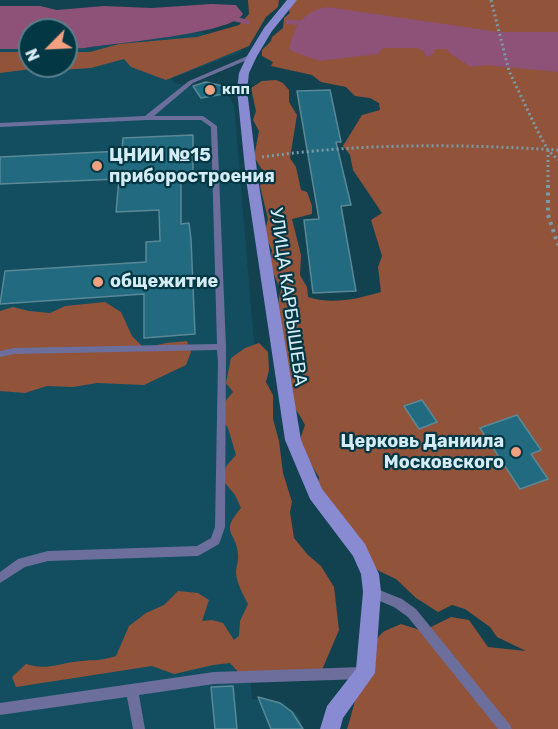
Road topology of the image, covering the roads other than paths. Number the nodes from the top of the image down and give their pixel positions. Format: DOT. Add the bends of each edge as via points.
graph roads {
  1 [pos="292,0"];
  2 [pos="252,56"];
  3 [pos="147,118"];
  4 [pos="0,125"];
  5 [pos="222,347"];
  6 [pos="0,354"];
  7 [pos="0,578"];
  8 [pos="372,592"];
  9 [pos="365,673"];
  10 [pos="132,690"];
  11 [pos="0,709"];
  12 [pos="139,729"];
  13 [pos="330,729"];
  14 [pos="506,729"];
  1 -- 2 [label="street, УЛИЦА КАРБЫШЕВА"];
  2 -- 3 [label="lane" via="191,82"];
  2 -- 8 [label="street, УЛИЦА КАРБЫШЕВА" via="242,90 293,440 316,494 359,550 370,574"];
  3 -- 4 [label="lane"];
  3 -- 5 [label="lane" via="203,118 214,126"];
  5 -- 6 [label="lane"];
  5 -- 7 [label="lane" via="220,527 215,541 198,551 48,556 22,563"];
  8 -- 9 [label="street, УЛИЦА КАРБЫШЕВА"];
  8 -- 14 [label="lane" via="412,613"];
  9 -- 10 [label="lane" via="214,678"];
  9 -- 13 [label="street" via="334,713"];
  10 -- 11 [label="lane"];
  10 -- 12 [label="lane"];
}
